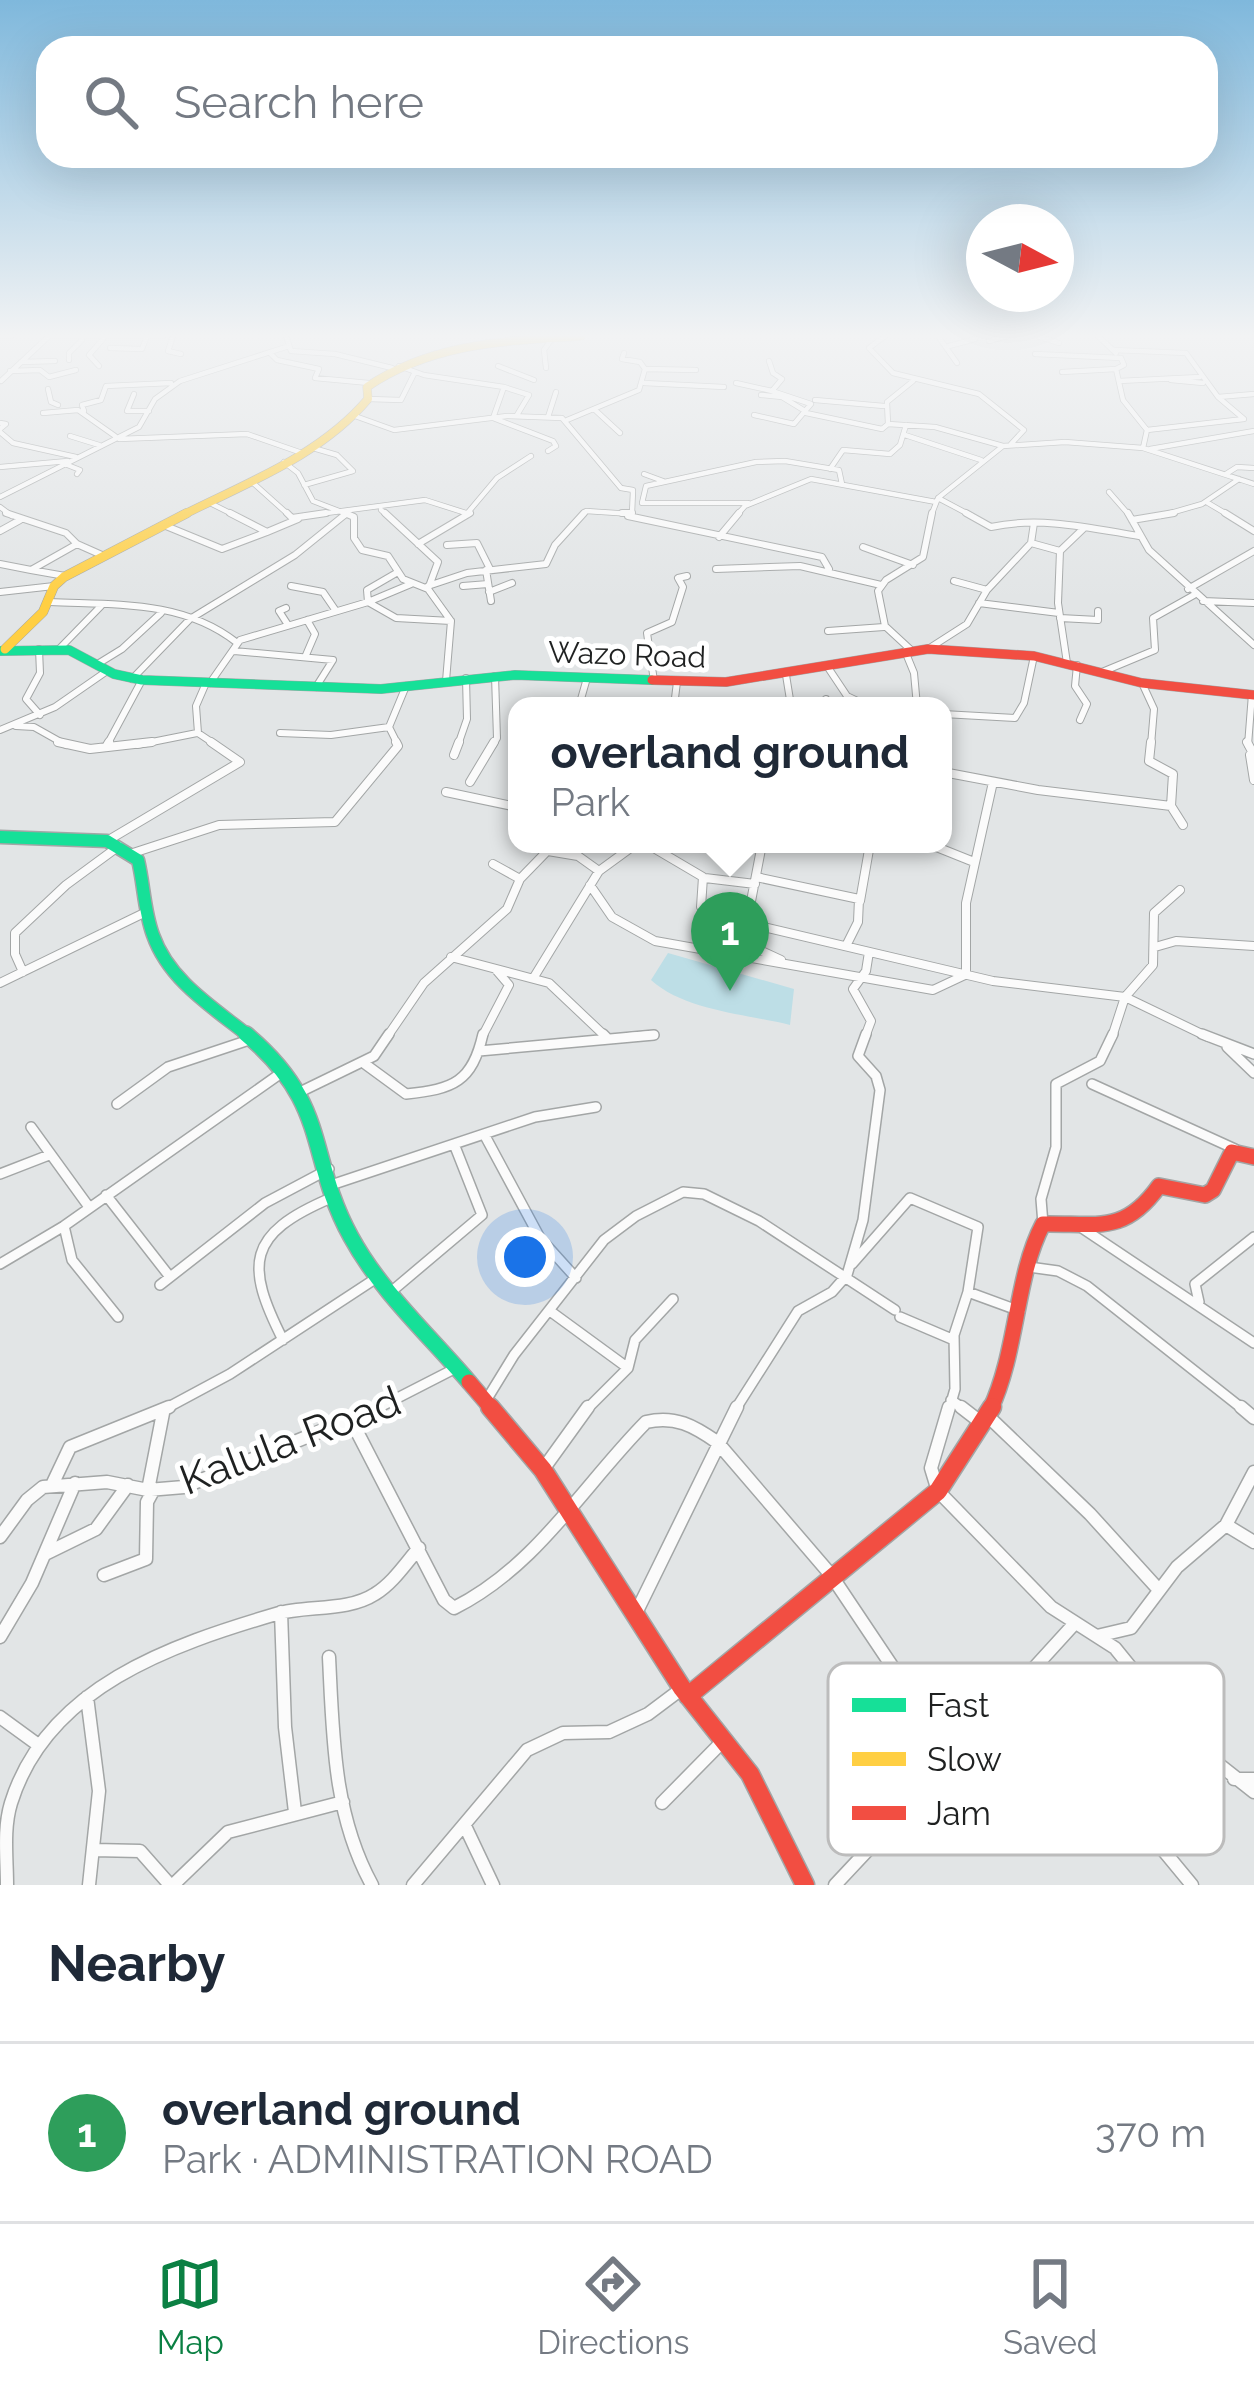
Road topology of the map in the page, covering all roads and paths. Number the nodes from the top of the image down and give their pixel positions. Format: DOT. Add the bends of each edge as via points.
graph roads {
  1 [pos="100,424"];
  2 [pos="141,424"];
  3 [pos="344,424"];
  4 [pos="377,424"];
  5 [pos="444,424"];
  6 [pos="509,424"];
  7 [pos="571,424"];
  8 [pos="610,424"];
  9 [pos="857,424"];
  10 [pos="887,424"];
  11 [pos="1017,424"];
  12 [pos="1142,424"];
  13 [pos="1200,424"];
  14 [pos="906,425"];
  15 [pos="0,428"];
  16 [pos="1147,430"];
  17 [pos="1254,431"];
  18 [pos="620,433"];
  19 [pos="905,435"];
  20 [pos="70,436"];
  21 [pos="114,437"];
  22 [pos="100,446"];
  23 [pos="1007,446"];
  24 [pos="1145,449"];
  25 [pos="308,450"];
  26 [pos="548,451"];
  27 [pos="531,456"];
  28 [pos="71,461"];
  29 [pos="982,461"];
  30 [pos="284,462"];
  31 [pos="0,466"];
  32 [pos="1254,468"];
  33 [pos="830,469"];
  34 [pos="77,474"];
  35 [pos="644,474"];
  36 [pos="1225,474"];
  37 [pos="1239,479"];
  38 [pos="252,482"];
  39 [pos="664,482"];
  40 [pos="842,484"];
  41 [pos="1254,484"];
  42 [pos="304,485"];
  43 [pos="1109,492"];
  44 [pos="0,493"];
  45 [pos="937,500"];
  46 [pos="750,503"];
  47 [pos="1208,503"];
  48 [pos="212,504"];
  49 [pos="639,505"];
  50 [pos="0,509"];
  51 [pos="380,509"];
  52 [pos="349,513"];
  53 [pos="469,514"];
  54 [pos="628,516"];
  55 [pos="302,518"];
  56 [pos="22,519"];
  57 [pos="1132,520"];
  58 [pos="1034,524"];
  59 [pos="166,526"];
  60 [pos="1086,527"];
  61 [pos="0,531"];
  62 [pos="1254,531"];
  63 [pos="267,532"];
  64 [pos="1138,536"];
  65 [pos="719,537"];
  66 [pos="77,544"];
  67 [pos="418,544"];
  68 [pos="447,544"];
  69 [pos="1031,544"];
  70 [pos="862,547"];
  71 [pos="1060,551"];
  72 [pos="1253,553"];
  73 [pos="104,556"];
  74 [pos="0,563"];
  75 [pos="914,566"];
  76 [pos="716,568"];
  77 [pos="829,569"];
  78 [pos="31,570"];
  79 [pos="488,570"];
  80 [pos="398,572"];
  81 [pos="687,576"];
  82 [pos="59,581"];
  83 [pos="953,581"];
  84 [pos="512,583"];
  85 [pos="411,584"];
  86 [pos="881,585"];
  87 [pos="292,586"];
  88 [pos="463,586"];
  89 [pos="428,588"];
  90 [pos="987,590"];
  91 [pos="0,592"];
  92 [pos="489,592"];
  93 [pos="1194,595"];
  94 [pos="50,602"];
  95 [pos="368,602"];
  96 [pos="979,603"];
  97 [pos="1254,603"];
  98 [pos="102,605"];
  99 [pos="286,608"];
  100 [pos="336,611"];
  101 [pos="1098,611"];
  102 [pos="162,612"];
  103 [pos="194,615"];
  104 [pos="1060,615"];
  105 [pos="306,620"];
  106 [pos="451,621"];
  107 [pos="288,625"];
  108 [pos="884,627"];
  109 [pos="828,631"];
  110 [pos="1254,645"];
  111 [pos="235,647"];
  112 [pos="39,648"];
  113 [pos="60,649"];
  114 [pos="928,649"];
  115 [pos="1,651"];
  116 [pos="908,651"];
  117 [pos="305,655"];
  118 [pos="1034,656"];
  119 [pos="1072,664"];
  120 [pos="101,668"];
  121 [pos="829,669"];
  122 [pos="1102,672"];
  123 [pos="786,675"];
  124 [pos="494,676"];
  125 [pos="466,678"];
  126 [pos="587,678"];
  127 [pos="137,679"];
  128 [pos="446,681"];
  129 [pos="654,681"];
  130 [pos="677,682"];
  131 [pos="208,683"];
  132 [pos="1142,683"];
  133 [pos="406,686"];
  134 [pos="315,688"];
  135 [pos="1253,694"];
  136 [pos="582,697"];
  137 [pos="675,697"];
  138 [pos="790,697"];
  139 [pos="849,697"];
  140 [pos="916,697"];
  141 [pos="952,714"];
  142 [pos="40,715"];
  143 [pos="0,720"];
  144 [pos="1080,720"];
  145 [pos="389,727"];
  146 [pos="8,728"];
  147 [pos="198,733"];
  148 [pos="280,733"];
  149 [pos="106,748"];
  150 [pos="454,754"];
  151 [pos="1252,754"];
  152 [pos="952,774"];
  153 [pos="1254,780"];
  154 [pos="470,782"];
  155 [pos="993,782"];
  156 [pos="446,792"];
  157 [pos="508,805"];
  158 [pos="1171,806"];
  159 [pos="1183,826"];
  160 [pos="0,837"];
  161 [pos="113,844"];
  162 [pos="133,853"];
  163 [pos="545,853"];
  164 [pos="569,853"];
  165 [pos="624,853"];
  166 [pos="662,853"];
  167 [pos="760,853"];
  168 [pos="868,853"];
  169 [pos="952,853"];
  170 [pos="974,862"];
  171 [pos="493,864"];
  172 [pos="599,871"];
  173 [pos="703,878"];
  174 [pos="520,879"];
  175 [pos="756,880"];
  176 [pos="590,885"];
  177 [pos="1180,890"];
  178 [pos="860,901"];
  179 [pos="144,913"];
  180 [pos="747,922"];
  181 [pos="742,942"];
  182 [pos="846,946"];
  183 [pos="1254,946"];
  184 [pos="1154,947"];
  185 [pos="869,952"];
  186 [pos="451,957"];
  187 [pos="734,957"];
  188 [pos="23,971"];
  189 [pos="497,971"];
  190 [pos="817,971"];
  191 [pos="966,974"];
  192 [pos="534,977"];
  193 [pos="862,979"];
  194 [pos="0,983"];
  195 [pos="1125,997"];
  196 [pos="654,1035"];
  197 [pos="607,1038"];
  198 [pos="249,1040"];
  199 [pos="1226,1046"];
  200 [pos="478,1051"];
  201 [pos="1254,1054"];
  202 [pos="365,1064"];
  203 [pos="285,1070"];
  204 [pos="1254,1073"];
  205 [pos="1092,1084"];
  206 [pos="300,1092"];
  207 [pos="117,1104"];
  208 [pos="596,1107"];
  209 [pos="31,1127"];
  210 [pos="484,1133"];
  211 [pos="454,1144"];
  212 [pos="1236,1150"];
  213 [pos="49,1155"];
  214 [pos="1254,1157"];
  215 [pos="329,1169"];
  216 [pos="0,1174"];
  217 [pos="333,1191"];
  218 [pos="106,1196"];
  219 [pos="89,1208"];
  220 [pos="1043,1224"];
  221 [pos="1077,1225"];
  222 [pos="64,1226"];
  223 [pos="1254,1237"];
  224 [pos="0,1264"];
  225 [pos="1029,1267"];
  226 [pos="850,1269"];
  227 [pos="170,1276"];
  228 [pos="380,1276"];
  229 [pos="576,1278"];
  230 [pos="160,1285"];
  231 [pos="392,1291"];
  232 [pos="968,1292"];
  233 [pos="673,1299"];
  234 [pos="1200,1303"];
  235 [pos="550,1311"];
  236 [pos="1022,1312"];
  237 [pos="118,1317"];
  238 [pos="1252,1339"];
  239 [pos="283,1340"];
  240 [pos="954,1340"];
  241 [pos="456,1368"];
  242 [pos="628,1368"];
  243 [pos="487,1400"];
  244 [pos="951,1400"];
  245 [pos="164,1412"];
  246 [pos="1254,1418"];
  247 [pos="352,1422"];
  248 [pos="991,1425"];
  249 [pos="716,1442"];
  250 [pos="543,1470"];
  251 [pos="1254,1472"];
  252 [pos="75,1483"];
  253 [pos="52,1485"];
  254 [pos="128,1485"];
  255 [pos="150,1490"];
  256 [pos="938,1491"];
  257 [pos="568,1508"];
  258 [pos="1226,1525"];
  259 [pos="0,1538"];
  260 [pos="1254,1542"];
  261 [pos="418,1548"];
  262 [pos="45,1554"];
  263 [pos="104,1575"];
  264 [pos="831,1575"];
  265 [pos="1159,1590"];
  266 [pos="281,1612"];
  267 [pos="635,1614"];
  268 [pos="1075,1623"];
  269 [pos="1097,1636"];
  270 [pos="0,1637"];
  271 [pos="329,1657"];
  272 [pos="888,1663"];
  273 [pos="1039,1663"];
  274 [pos="1128,1663"];
  275 [pos="685,1692"];
  276 [pos="87,1696"];
  277 [pos="0,1717"];
  278 [pos="726,1738"];
  279 [pos="38,1745"];
  280 [pos="1224,1771"];
  281 [pos="1233,1779"];
  282 [pos="1254,1779"];
  283 [pos="1254,1792"];
  284 [pos="343,1802"];
  285 [pos="662,1803"];
  286 [pos="5,1804"];
  287 [pos="295,1812"];
  288 [pos="465,1826"];
  289 [pos="94,1850"];
  290 [pos="864,1855"];
  291 [pos="1167,1855"];
  292 [pos="7,1885"];
  293 [pos="88,1885"];
  294 [pos="171,1885"];
  295 [pos="372,1885"];
  296 [pos="413,1885"];
  297 [pos="493,1885"];
  298 [pos="806,1885"];
  299 [pos="836,1885"];
  300 [pos="1192,1885"];
  1 -- 21 [label="street"];
  2 -- 21 [label="street"];
  3 -- 25 [label="street"];
  4 -- 5 [label="street" via="394,430"];
  6 -- 26 [label="street" via="554,441"];
  7 -- 49 [label="street"];
  8 -- 18 [label="street"];
  9 -- 10 [label="street"];
  10 -- 14 [label="street"];
  11 -- 23 [label="street" via="1024,430"];
  12 -- 16 [label="street"];
  13 -- 16 [label="street"];
  14 -- 19 [label="street"];
  14 -- 23 [label="street"];
  15 -- 28 [label="street" via="13,443"];
  16 -- 24 [label="street"];
  17 -- 24 [label="street"];
  19 -- 29 [label="street"];
  19 -- 33 [label="street" via="888,455 843,450"];
  20 -- 22 [label="street"];
  21 -- 22 [label="street"];
  21 -- 25 [label="street" via="232,433"];
  22 -- 28 [label="street"];
  23 -- 24 [label="street"];
  23 -- 29 [label="street"];
  24 -- 36 [label="street"];
  25 -- 30 [label="street"];
  25 -- 42 [label="street" via="337,455 353,471"];
  27 -- 53 [label="street" via="496,478"];
  28 -- 31 [label="street"];
  28 -- 34 [label="street"];
  28 -- 44 [label="street"];
  29 -- 45 [label="street"];
  30 -- 38 [label="street"];
  30 -- 42 [label="street"];
  32 -- 36 [label="street"];
  33 -- 39 [label="street" via="756,462"];
  33 -- 40 [label="street"];
  35 -- 39 [label="street"];
  36 -- 37 [label="street"];
  37 -- 41 [label="street"];
  37 -- 47 [label="street"];
  38 -- 48 [label="street"];
  38 -- 55 [label="street" via="288,517"];
  39 -- 49 [label="street" via="644,487"];
  40 -- 45 [label="street"];
  40 -- 46 [label="street" via="811,479"];
  42 -- 52 [label="street" via="314,501"];
  43 -- 57 [label="street"];
  45 -- 58 [label="street" via="991,526"];
  45 -- 75 [label="street"];
  46 -- 49 [label="street"];
  46 -- 65 [label="street"];
  47 -- 57 [label="street"];
  47 -- 62 [label="street"];
  48 -- 59 [label="street"];
  48 -- 63 [label="street"];
  49 -- 54 [label="street"];
  50 -- 56 [label="street"];
  51 -- 52 [label="street"];
  51 -- 53 [label="street" via="425,500"];
  51 -- 67 [label="street"];
  52 -- 55 [label="street"];
  52 -- 80 [label="street" via="357,544 388,556"];
  52 -- 103 [label="street" via="294,559"];
  53 -- 67 [label="street"];
  54 -- 65 [label="street"];
  54 -- 79 [label="street" via="587,510 546,564"];
  55 -- 63 [label="street"];
  56 -- 61 [label="street"];
  56 -- 66 [label="street"];
  57 -- 64 [label="street"];
  58 -- 60 [label="street"];
  58 -- 69 [label="street"];
  59 -- 63 [label="street" via="222,549"];
  59 -- 73 [label="street"];
  60 -- 64 [label="street"];
  60 -- 71 [label="street"];
  64 -- 93 [label="street"];
  65 -- 77 [label="street" via="822,557"];
  66 -- 73 [label="street"];
  66 -- 78 [label="street"];
  67 -- 89 [label="street" via="438,562"];
  68 -- 79 [label="street" via="477,543"];
  69 -- 71 [label="street"];
  69 -- 90 [label="street"];
  70 -- 75 [label="street"];
  71 -- 104 [label="street"];
  72 -- 93 [label="street"];
  73 -- 82 [label="street"];
  74 -- 78 [label="street"];
  75 -- 86 [label="street"];
  76 -- 77 [label="street"];
  77 -- 86 [label="street"];
  78 -- 82 [label="street"];
  79 -- 89 [label="street"];
  79 -- 92 [label="street"];
  80 -- 85 [label="street"];
  80 -- 95 [label="street" via="367,590"];
  81 -- 129 [label="street" via="678,578 683,587 672,622 647,633"];
  82 -- 91 [label="street"];
  82 -- 94 [label="street"];
  83 -- 90 [label="street"];
  84 -- 92 [label="street"];
  85 -- 89 [label="street"];
  85 -- 95 [label="street"];
  86 -- 108 [label="street"];
  87 -- 100 [label="street" via="323,592"];
  88 -- 92 [label="street"];
  89 -- 106 [label="street"];
  90 -- 96 [label="street"];
  93 -- 97 [label="street"];
  93 -- 110 [label="street"];
  93 -- 122 [label="street" via="1154,618 1155,650"];
  94 -- 98 [label="street"];
  94 -- 115 [label="street"];
  95 -- 100 [label="street"];
  95 -- 106 [label="street" via="410,621"];
  96 -- 104 [label="street"];
  96 -- 114 [label="street" via="967,624"];
  98 -- 102 [label="street"];
  98 -- 113 [label="street"];
  99 -- 107 [label="street" via="279,611"];
  100 -- 105 [label="street"];
  101 -- 104 [label="street" via="1098,620"];
  102 -- 103 [label="street"];
  102 -- 120 [label="street"];
  103 -- 111 [label="street"];
  103 -- 127 [label="street"];
  104 -- 119 [label="street"];
  105 -- 107 [label="street"];
  105 -- 117 [label="street" via="315,634"];
  106 -- 128 [label="street"];
  107 -- 111 [label="street"];
  108 -- 109 [label="street"];
  108 -- 116 [label="street"];
  111 -- 117 [label="street"];
  111 -- 131 [label="street"];
  112 -- 113 [label="street, Wazo Road"];
  112 -- 115 [label="street, Wazo Road"];
  112 -- 142 [label="street" via="40,673 26,699"];
  113 -- 120 [label="street, Wazo Road"];
  114 -- 116 [label="street, Wazo Road"];
  114 -- 118 [label="street, Wazo Road"];
  116 -- 121 [label="street, Wazo Road"];
  116 -- 140 [label="street"];
  117 -- 134 [label="street" via="334,661"];
  118 -- 119 [label="street, Wazo Road"];
  118 -- 141 [label="street" via="1027,704 1015,718"];
  119 -- 122 [label="street, Wazo Road"];
  119 -- 144 [label="street" via="1087,704"];
  120 -- 127 [label="street, Wazo Road"];
  120 -- 142 [label="street"];
  121 -- 123 [label="street, Wazo Road"];
  121 -- 139 [label="street"];
  122 -- 132 [label="street, Wazo Road"];
  123 -- 130 [label="street, Wazo Road"];
  123 -- 138 [label="street"];
  124 -- 125 [label="street, Wazo Road"];
  124 -- 126 [label="street, Wazo Road"];
  124 -- 154 [label="street" via="497,738"];
  125 -- 128 [label="street, Wazo Road"];
  125 -- 150 [label="street" via="467,719"];
  126 -- 129 [label="street, Wazo Road"];
  126 -- 136 [label="street"];
  127 -- 131 [label="street, Wazo Road"];
  127 -- 149 [label="street"];
  128 -- 133 [label="street, Wazo Road"];
  129 -- 130 [label="street, Wazo Road"];
  130 -- 137 [label="street"];
  131 -- 134 [label="street, Wazo Road"];
  131 -- 147 [label="street" via="196,706"];
  132 -- 135 [label="street, Wazo Road"];
  132 -- 158 [label="street" via="1154,709 1150,761 1173,774"];
  133 -- 134 [label="street, Wazo Road"];
  133 -- 145 [label="street"];
  135 -- 151 [label="street" via="1246,724"];
  142 -- 146 [label="street"];
  143 -- 146 [label="street"];
  145 -- 148 [label="street"];
  145 -- 162 [label="street" via="395,752 332,823 219,825"];
  146 -- 149 [label="street" via="34,727 60,746"];
  147 -- 149 [label="street"];
  147 -- 161 [label="street" via="240,762"];
  151 -- 153 [label="street"];
  152 -- 155 [label="street"];
  155 -- 158 [label="street"];
  155 -- 170 [label="street"];
  156 -- 157 [label="street"];
  158 -- 159 [label="street"];
  160 -- 161 [label="street"];
  161 -- 162 [label="street"];
  161 -- 188 [label="street" via="16,933"];
  162 -- 179 [label="street"];
  163 -- 174 [label="street"];
  164 -- 172 [label="street"];
  165 -- 172 [label="street"];
  166 -- 173 [label="street"];
  167 -- 175 [label="street"];
  168 -- 178 [label="street"];
  169 -- 170 [label="street"];
  170 -- 191 [label="street"];
  171 -- 174 [label="street"];
  172 -- 176 [label="street"];
  173 -- 175 [label="street"];
  173 -- 180 [label="street" via="704,911"];
  174 -- 186 [label="street" via="507,909"];
  175 -- 178 [label="street"];
  175 -- 180 [label="street"];
  176 -- 187 [label="street" via="608,917 643,938"];
  176 -- 192 [label="street"];
  177 -- 184 [label="street" via="1156,910"];
  178 -- 182 [label="street"];
  179 -- 188 [label="street"];
  179 -- 198 [label="street" via="166,962"];
  180 -- 181 [label="street"];
  180 -- 182 [label="street"];
  181 -- 187 [label="street"];
  181 -- 190 [label="street"];
  182 -- 185 [label="street"];
  183 -- 184 [label="street"];
  184 -- 195 [label="street" via="1150,974"];
  185 -- 191 [label="street"];
  185 -- 193 [label="street"];
  186 -- 189 [label="street"];
  186 -- 202 [label="street"];
  187 -- 190 [label="street"];
  188 -- 194 [label="street"];
  189 -- 192 [label="street"];
  189 -- 200 [label="street" via="508,985"];
  190 -- 193 [label="street"];
  191 -- 193 [label="street" via="934,990"];
  191 -- 195 [label="street"];
  192 -- 197 [label="street"];
  193 -- 226 [label="street" via="854,998 871,1022 858,1053 880,1090"];
  195 -- 199 [label="street"];
  195 -- 220 [label="street" via="1100,1061 1056,1084"];
  196 -- 197 [label="street"];
  197 -- 200 [label="street"];
  198 -- 203 [label="street"];
  198 -- 207 [label="street" via="169,1067"];
  199 -- 201 [label="street"];
  199 -- 204 [label="street"];
  200 -- 202 [label="street" via="469,1073 418,1094"];
  202 -- 206 [label="street"];
  203 -- 206 [label="street"];
  203 -- 218 [label="street"];
  205 -- 212 [label="street"];
  206 -- 215 [label="street"];
  208 -- 210 [label="street"];
  209 -- 213 [label="street"];
  210 -- 211 [label="street"];
  210 -- 229 [label="street" via="540,1238"];
  211 -- 217 [label="street"];
  211 -- 231 [label="street" via="482,1215"];
  212 -- 214 [label="street"];
  212 -- 221 [label="street" via="1205,1195 1159,1186 1132,1220"];
  213 -- 216 [label="street"];
  213 -- 219 [label="street"];
  215 -- 217 [label="street"];
  215 -- 227 [label="street" via="265,1203"];
  217 -- 228 [label="street" via="346,1232"];
  217 -- 239 [label="street" via="292,1218 260,1254 256,1281"];
  218 -- 219 [label="street"];
  218 -- 227 [label="street"];
  219 -- 222 [label="street"];
  220 -- 221 [label="street"];
  220 -- 225 [label="street"];
  221 -- 234 [label="street"];
  222 -- 224 [label="street"];
  222 -- 237 [label="street" via="72,1260"];
  223 -- 234 [label="street" via="1195,1284"];
  225 -- 236 [label="street"];
  225 -- 246 [label="street" via="1088,1286"];
  226 -- 229 [label="street" via="694,1191 610,1230"];
  226 -- 232 [label="street" via="910,1198 978,1228"];
  226 -- 240 [label="street" via="897,1314"];
  226 -- 249 [label="street" via="790,1321"];
  227 -- 230 [label="street"];
  228 -- 231 [label="street"];
  228 -- 239 [label="street"];
  229 -- 235 [label="street"];
  231 -- 241 [label="street"];
  232 -- 236 [label="street"];
  232 -- 240 [label="street"];
  233 -- 242 [label="street" via="635,1340"];
  234 -- 238 [label="street"];
  235 -- 242 [label="street"];
  235 -- 243 [label="street"];
  236 -- 248 [label="street"];
  239 -- 245 [label="street"];
  240 -- 244 [label="street"];
  241 -- 243 [label="street"];
  241 -- 247 [label="street, Kalula Road"];
  242 -- 250 [label="street" via="596,1396"];
  243 -- 250 [label="street"];
  244 -- 248 [label="street"];
  244 -- 256 [label="street" via="931,1468"];
  245 -- 253 [label="street" via="70,1448"];
  245 -- 255 [label="street"];
  247 -- 255 [label="street, Kalula Road" via="201,1481"];
  247 -- 261 [label="street"];
  248 -- 256 [label="street"];
  248 -- 265 [label="street"];
  249 -- 257 [label="street" via="680,1419 646,1422"];
  249 -- 264 [label="street"];
  249 -- 267 [label="street"];
  250 -- 257 [label="street"];
  251 -- 258 [label="street"];
  252 -- 253 [label="street, Kalula Road"];
  252 -- 254 [label="street, Kalula Road"];
  252 -- 262 [label="street"];
  253 -- 259 [label="street" via="35,1490"];
  254 -- 255 [label="street, Kalula Road"];
  254 -- 262 [label="street" via="96,1528"];
  255 -- 263 [label="street" via="146,1559"];
  256 -- 264 [label="street"];
  256 -- 268 [label="street"];
  257 -- 261 [label="street" via="506,1575 454,1608"];
  257 -- 267 [label="street"];
  258 -- 260 [label="street"];
  258 -- 265 [label="street"];
  261 -- 266 [label="street" via="367,1598"];
  262 -- 270 [label="street"];
  264 -- 272 [label="street"];
  264 -- 275 [label="street"];
  265 -- 269 [label="street" via="1127,1632"];
  266 -- 276 [label="street" via="117,1674"];
  266 -- 287 [label="street"];
  267 -- 275 [label="street"];
  268 -- 269 [label="street"];
  268 -- 273 [label="street"];
  269 -- 274 [label="street"];
  271 -- 284 [label="street"];
  275 -- 278 [label="street"];
  275 -- 288 [label="street" via="609,1732 548,1737 526,1750"];
  276 -- 279 [label="street"];
  276 -- 289 [label="street" via="99,1791"];
  277 -- 279 [label="street"];
  278 -- 285 [label="street"];
  278 -- 298 [label="street"];
  279 -- 286 [label="street"];
  280 -- 281 [label="street"];
  281 -- 282 [label="street"];
  281 -- 283 [label="street"];
  284 -- 287 [label="street"];
  284 -- 295 [label="street"];
  286 -- 292 [label="street"];
  287 -- 294 [label="street" via="228,1832"];
  288 -- 296 [label="street"];
  288 -- 297 [label="street"];
  289 -- 293 [label="street"];
  289 -- 294 [label="street" via="140,1852"];
  290 -- 299 [label="street"];
  291 -- 300 [label="street"];
}
